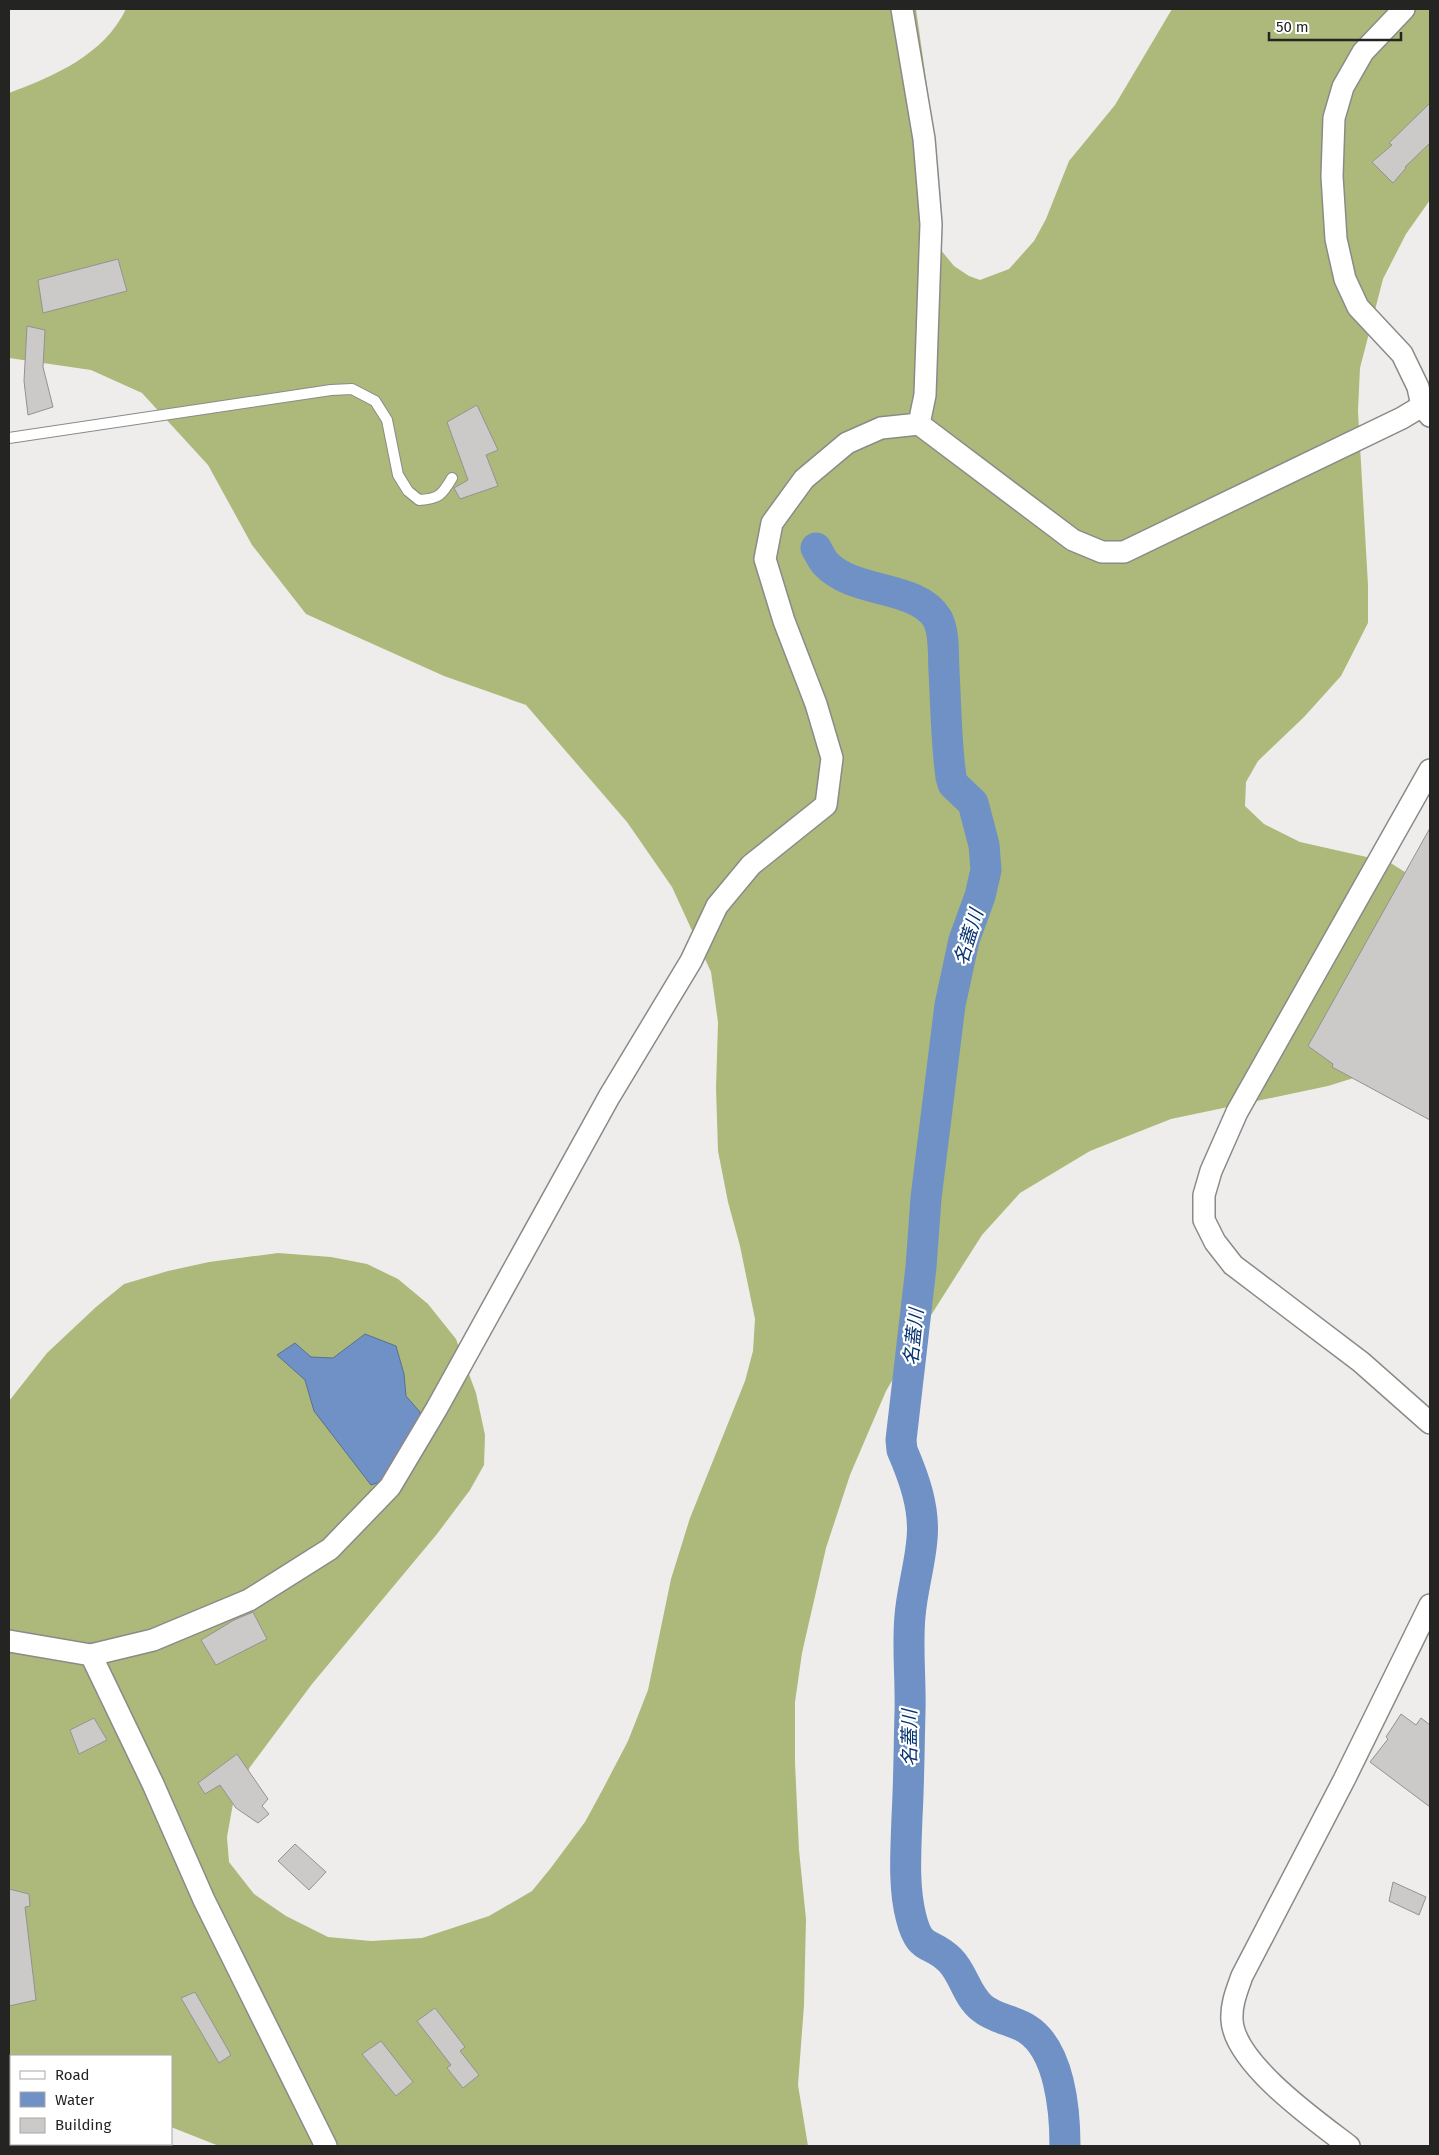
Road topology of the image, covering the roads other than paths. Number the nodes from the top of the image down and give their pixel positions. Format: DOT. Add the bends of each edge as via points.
graph roads {
  1 [pos="902,9"];
  2 [pos="1404,9"];
  3 [pos="1426,411"];
  4 [pos="919,424"];
  5 [pos="9,438"];
  6 [pos="452,478"];
  7 [pos="1430,770"];
  8 [pos="1430,1423"];
  9 [pos="1430,1605"];
  10 [pos="9,1640"];
  11 [pos="91,1655"];
  12 [pos="326,2146"];
  13 [pos="1349,2146"];
  1 -- 4 [label="street" via="924,139 931,224 925,395"];
  2 -- 3 [label="street" via="1363,52 1343,87 1334,118 1332,176 1336,239 1345,279 1358,306 1402,354"];
  3 -- 4 [label="street" via="1402,418 1124,552 1102,552 1072,540"];
  4 -- 11 [label="street" via="881,428 847,443 804,479 772,523 765,560 832,758 826,804 750,865 717,906 691,961 609,1097 390,1487 330,1549 249,1600 153,1640"];
  5 -- 6 [label="lane" via="352,389 375,401 386,420 398,475 408,491 419,500 432,499 443,494"];
  7 -- 8 [label="street" via="1237,1112 1204,1195 1204,1220 1233,1265 1361,1362"];
  9 -- 13 [label="street" via="1242,1976 1233,2000 1232,2022 1240,2045 1294,2104"];
  10 -- 11 [label="street"];
  11 -- 12 [label="street" via="204,1900"];
}
